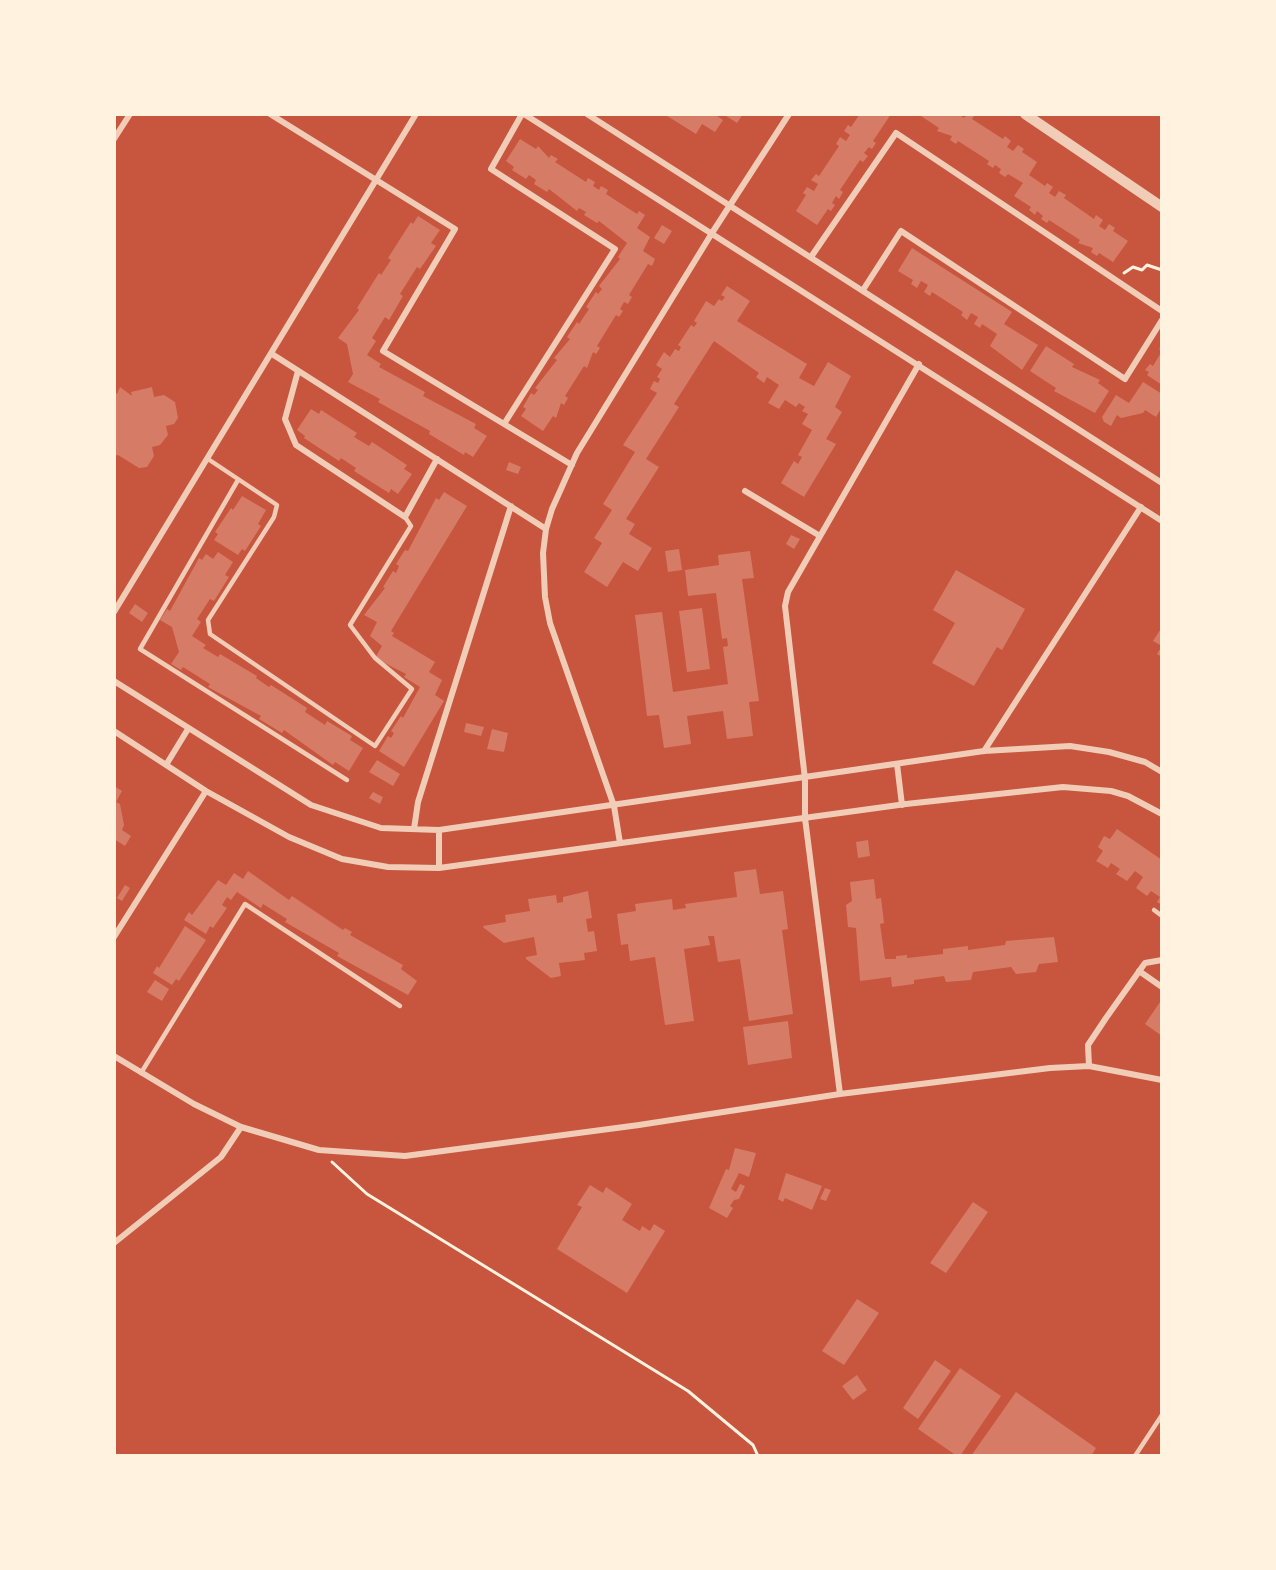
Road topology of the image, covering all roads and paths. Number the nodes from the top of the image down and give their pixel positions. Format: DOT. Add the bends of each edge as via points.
graph roads {
  1 [pos="130,114"];
  2 [pos="270,114"];
  3 [pos="416,114"];
  4 [pos="523,114"];
  5 [pos="587,114"];
  6 [pos="789,114"];
  7 [pos="1025,114"];
  8 [pos="114,139"];
  9 [pos="377,180"];
  10 [pos="732,205"];
  11 [pos="1162,207"];
  12 [pos="712,234"];
  13 [pos="812,257"];
  14 [pos="1162,270"];
  15 [pos="1115,279"];
  16 [pos="863,290"];
  17 [pos="1162,311"];
  18 [pos="1162,320"];
  19 [pos="272,354"];
  20 [pos="919,364"];
  21 [pos="298,371"];
  22 [pos="504,424"];
  23 [pos="208,459"];
  24 [pos="437,459"];
  25 [pos="572,465"];
  26 [pos="1162,473"];
  27 [pos="238,480"];
  28 [pos="1160,482"];
  29 [pos="745,491"];
  30 [pos="510,506"];
  31 [pos="1141,507"];
  32 [pos="405,517"];
  33 [pos="1162,521"];
  34 [pos="546,529"];
  35 [pos="820,536"];
  36 [pos="114,612"];
  37 [pos="114,681"];
  38 [pos="188,729"];
  39 [pos="114,731"];
  40 [pos="984,751"];
  41 [pos="897,764"];
  42 [pos="166,765"];
  43 [pos="1162,772"];
  44 [pos="805,779"];
  45 [pos="347,780"];
  46 [pos="206,790"];
  47 [pos="902,805"];
  48 [pos="614,806"];
  49 [pos="1162,814"];
  50 [pos="806,818"];
  51 [pos="414,829"];
  52 [pos="439,830"];
  53 [pos="620,843"];
  54 [pos="439,868"];
  55 [pos="1154,910"];
  56 [pos="1162,916"];
  57 [pos="114,937"];
  58 [pos="1162,960"];
  59 [pos="1139,971"];
  60 [pos="1162,987"];
  61 [pos="400,1006"];
  62 [pos="114,1056"];
  63 [pos="1089,1066"];
  64 [pos="141,1073"];
  65 [pos="1162,1080"];
  66 [pos="840,1094"];
  67 [pos="241,1127"];
  68 [pos="319,1150"];
  69 [pos="114,1244"];
  70 [pos="1162,1415"];
  71 [pos="758,1456"];
  72 [pos="1135,1456"];
  1 -- 8 [label="street"];
  2 -- 9 [label="street"];
  3 -- 9 [label="street"];
  4 -- 12 [label="street"];
  4 -- 22 [label="street" via="491,170 615,249"];
  5 -- 10 [label="street"];
  6 -- 10 [label="street"];
  7 -- 11 [label="street"];
  9 -- 19 [label="street"];
  9 -- 22 [label="street" via="455,229 383,351"];
  10 -- 12 [label="street"];
  10 -- 13 [label="street"];
  12 -- 20 [label="street"];
  12 -- 25 [label="street"];
  13 -- 15 [label="street" via="896,133"];
  13 -- 16 [label="street"];
  14 -- 15 [label="path" via="1147,265 1142,270 1133,267"];
  15 -- 17 [label="street"];
  16 -- 18 [label="street" via="901,231 1125,379"];
  16 -- 28 [label="street"];
  19 -- 21 [label="street"];
  19 -- 23 [label="street"];
  20 -- 31 [label="street"];
  20 -- 35 [label="street"];
  21 -- 24 [label="street"];
  21 -- 32 [label="street" via="285,419 296,445"];
  22 -- 25 [label="street"];
  23 -- 27 [label="lane"];
  23 -- 36 [label="street"];
  24 -- 30 [label="street"];
  24 -- 32 [label="street"];
  25 -- 34 [label="street"];
  26 -- 28 [label="street"];
  27 -- 32 [label="lane" via="277,505 274,517 208,620 210,634 375,746 412,689 375,658 350,625 411,526"];
  27 -- 45 [label="lane" via="140,649"];
  29 -- 35 [label="street"];
  30 -- 34 [label="street"];
  30 -- 51 [label="street" via="418,802"];
  31 -- 33 [label="street"];
  31 -- 40 [label="street"];
  34 -- 48 [label="street" via="543,553 550,623"];
  35 -- 44 [label="street" via="788,592 785,606"];
  37 -- 38 [label="street"];
  38 -- 42 [label="street"];
  38 -- 51 [label="street" via="311,805 381,828"];
  39 -- 42 [label="street"];
  40 -- 41 [label="street"];
  40 -- 43 [label="street" via="1070,746 1110,752 1145,762"];
  41 -- 44 [label="street"];
  41 -- 47 [label="street"];
  42 -- 46 [label="street"];
  44 -- 48 [label="street"];
  44 -- 50 [label="street"];
  46 -- 54 [label="street" via="289,837 342,859 388,867"];
  46 -- 57 [label="street"];
  47 -- 49 [label="street" via="1090,787 1128,796"];
  47 -- 50 [label="street"];
  48 -- 52 [label="street"];
  48 -- 53 [label="street"];
  50 -- 53 [label="street"];
  50 -- 66 [label="street"];
  51 -- 52 [label="street"];
  52 -- 54 [label="street"];
  53 -- 54 [label="street"];
  55 -- 56 [label="lane"];
  58 -- 59 [label="street" via="1146,963"];
  59 -- 60 [label="street"];
  59 -- 63 [label="street" via="1088,1045"];
  61 -- 64 [label="lane" via="244,904"];
  62 -- 64 [label="street"];
  63 -- 65 [label="street"];
  63 -- 66 [label="street"];
  64 -- 67 [label="street"];
  66 -- 68 [label="street" via="405,1156"];
  67 -- 68 [label="street"];
  67 -- 69 [label="street" via="220,1157"];
  68 -- 71 [label="path" via="367,1194 688,1391 753,1445"];
  70 -- 72 [label="lane"];
}
